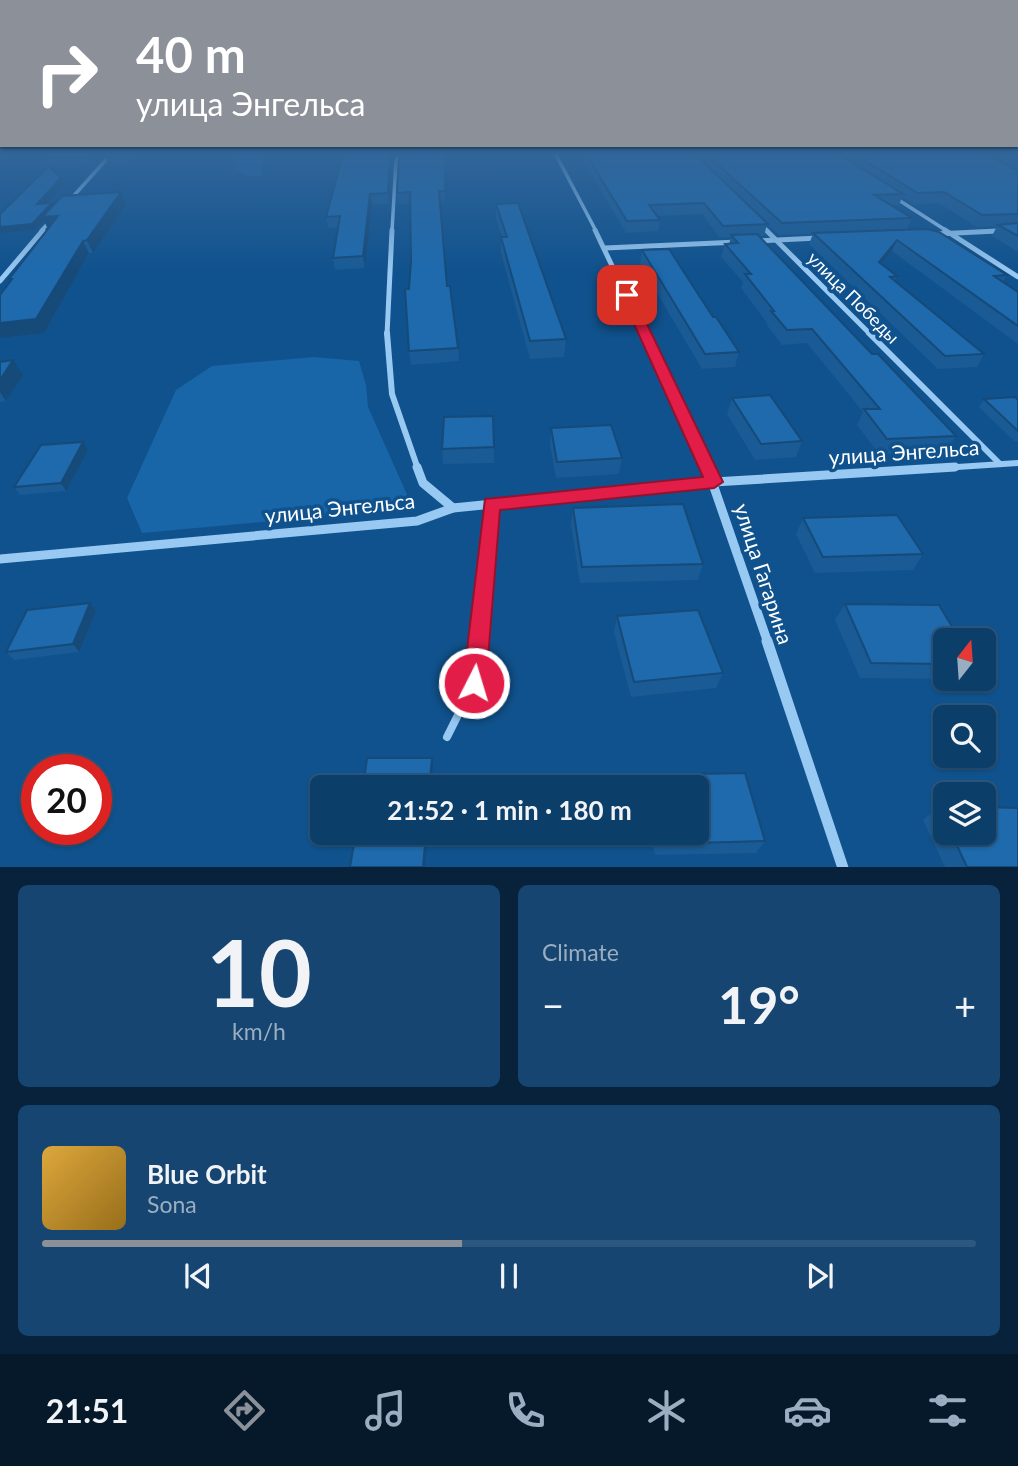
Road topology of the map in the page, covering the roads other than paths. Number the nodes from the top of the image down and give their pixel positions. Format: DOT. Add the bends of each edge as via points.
graph roads {
  1 [pos="77,191"];
  2 [pos="394,191"];
  3 [pos="575,191"];
  4 [pos="892,196"];
  5 [pos="756,220"];
  6 [pos="1018,230"];
  7 [pos="950,233"];
  8 [pos="923,234"];
  9 [pos="829,238"];
  10 [pos="775,240"];
  11 [pos="605,248"];
  12 [pos="1018,277"];
  13 [pos="0,281"];
  14 [pos="1018,463"];
  15 [pos="1000,464"];
  16 [pos="714,482"];
  17 [pos="492,504"];
  18 [pos="453,508"];
  19 [pos="0,560"];
  20 [pos="447,737"];
  21 [pos="843,867"];
  1 -- 13 [label="street"];
  2 -- 18 [label="street" via="387,334 392,394 423,483"];
  3 -- 11 [label="street, улица Гагарина"];
  4 -- 7 [label="street"];
  5 -- 10 [label="street, улица Победы"];
  6 -- 7 [label="street"];
  7 -- 8 [label="street"];
  7 -- 12 [label="street"];
  9 -- 10 [label="street"];
  10 -- 11 [label="street"];
  10 -- 15 [label="street, улица Победы"];
  11 -- 16 [label="street, улица Гагарина"];
  14 -- 15 [label="street, улица Энгельса"];
  15 -- 16 [label="street, улица Энгельса"];
  16 -- 17 [label="street, улица Энгельса"];
  16 -- 21 [label="street, улица Гагарина"];
  17 -- 18 [label="street, улица Энгельса"];
  17 -- 20 [label="lane" via="474,683"];
  18 -- 19 [label="street, улица Энгельса" via="417,522"];
}
